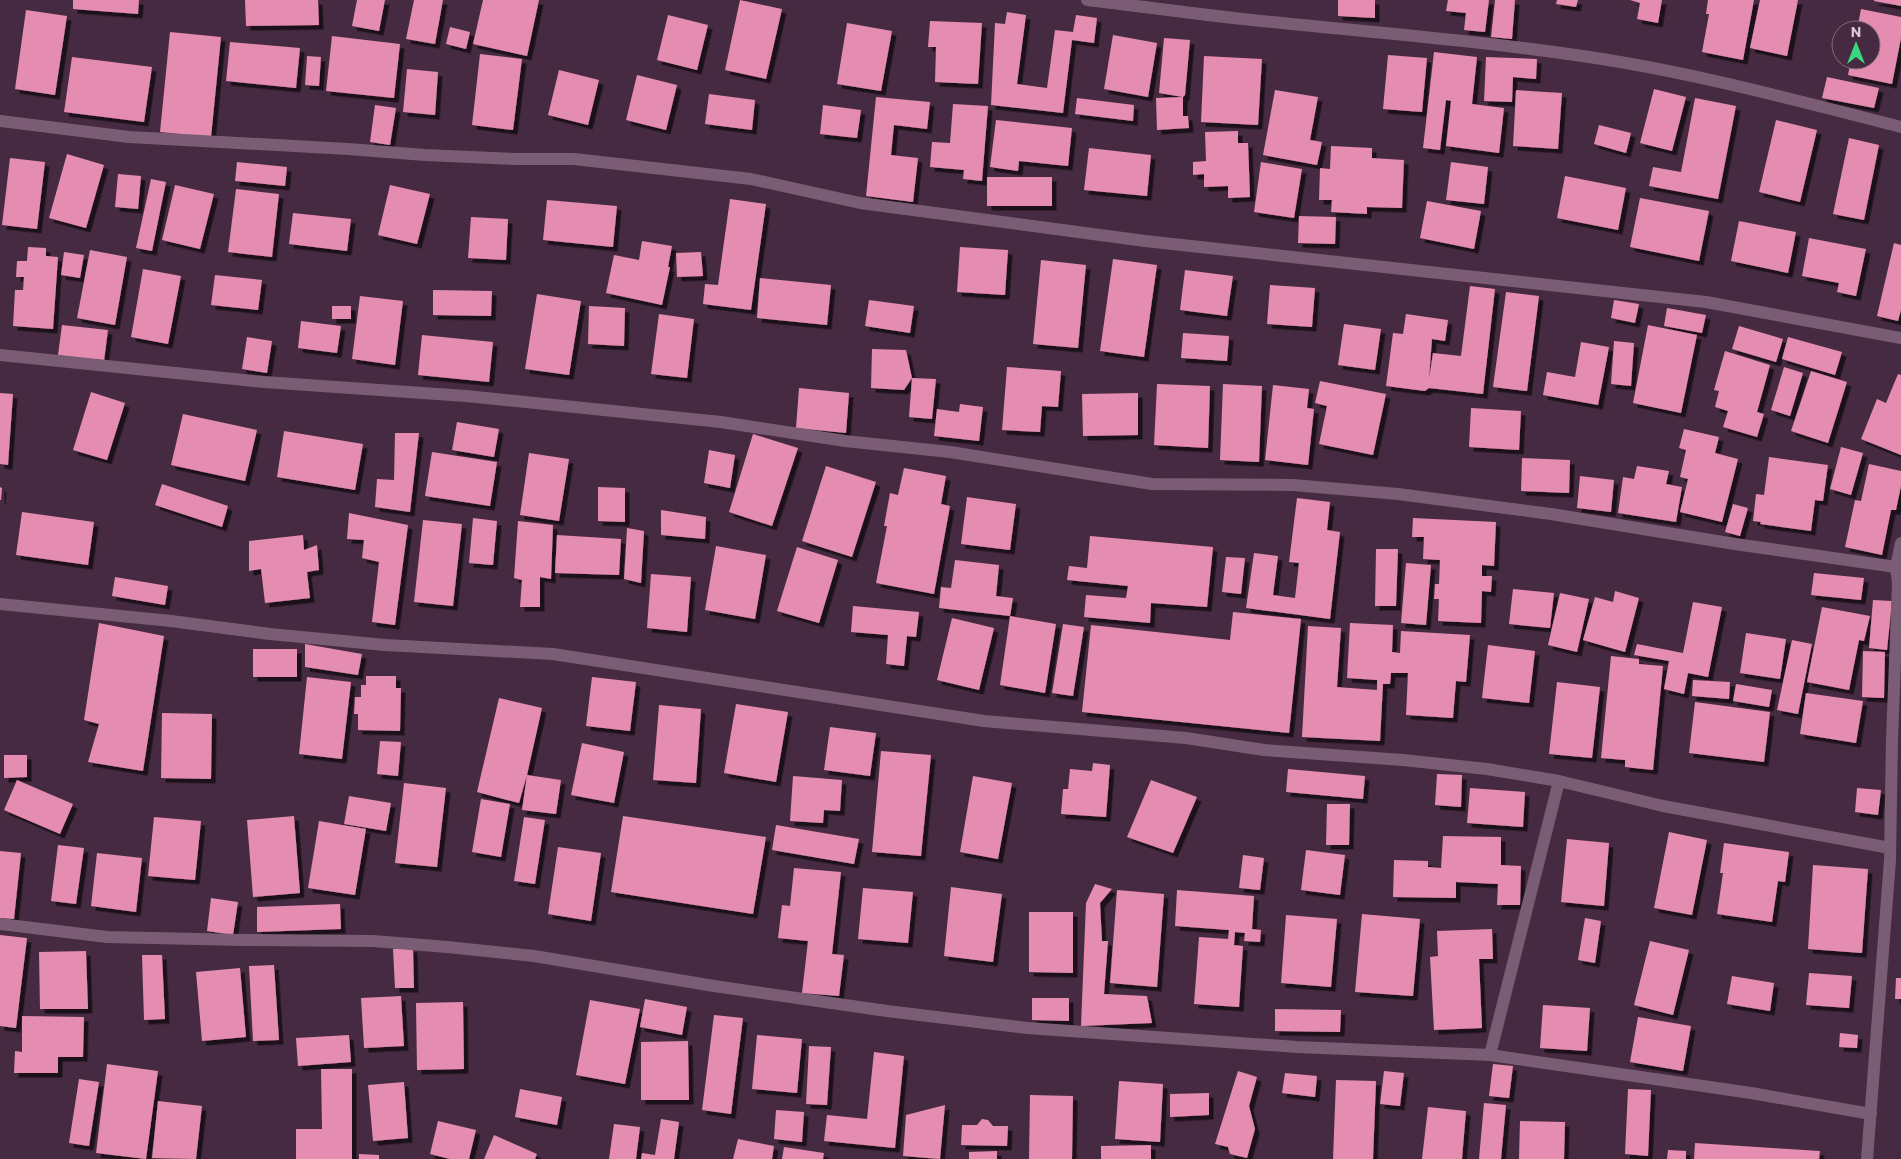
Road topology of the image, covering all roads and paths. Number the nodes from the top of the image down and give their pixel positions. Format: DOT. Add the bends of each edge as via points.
graph roads {
  1 [pos="1087,0"];
  2 [pos="0,122"];
  3 [pos="1901,127"];
  4 [pos="1901,338"];
  5 [pos="0,355"];
  6 [pos="1901,543"];
  7 [pos="1896,567"];
  8 [pos="1900,584"];
  9 [pos="0,604"];
  10 [pos="1559,781"];
  11 [pos="1890,848"];
  12 [pos="0,924"];
  13 [pos="1490,1055"];
  14 [pos="1871,1114"];
  15 [pos="1867,1159"];
  1 -- 3 [label="street" via="1601,59 1654,68"];
  2 -- 4 [label="street" via="129,137 425,156 574,160 751,179 860,203 1145,241 1706,302"];
  5 -- 7 [label="street" via="264,382 466,396 701,420 950,452 1152,484 1293,485 1398,494"];
  6 -- 7 [label="street"];
  7 -- 8 [label="street"];
  8 -- 11 [label="street"];
  9 -- 10 [label="street" via="385,645 553,654 984,721 1186,738 1264,750 1403,760"];
  10 -- 11 [label="street" via="1663,806"];
  10 -- 13 [label="street"];
  11 -- 14 [label="street"];
  12 -- 13 [label="street" via="107,937 373,940 534,956 743,990 1027,1028"];
  13 -- 14 [label="street"];
  14 -- 15 [label="street"];
}
